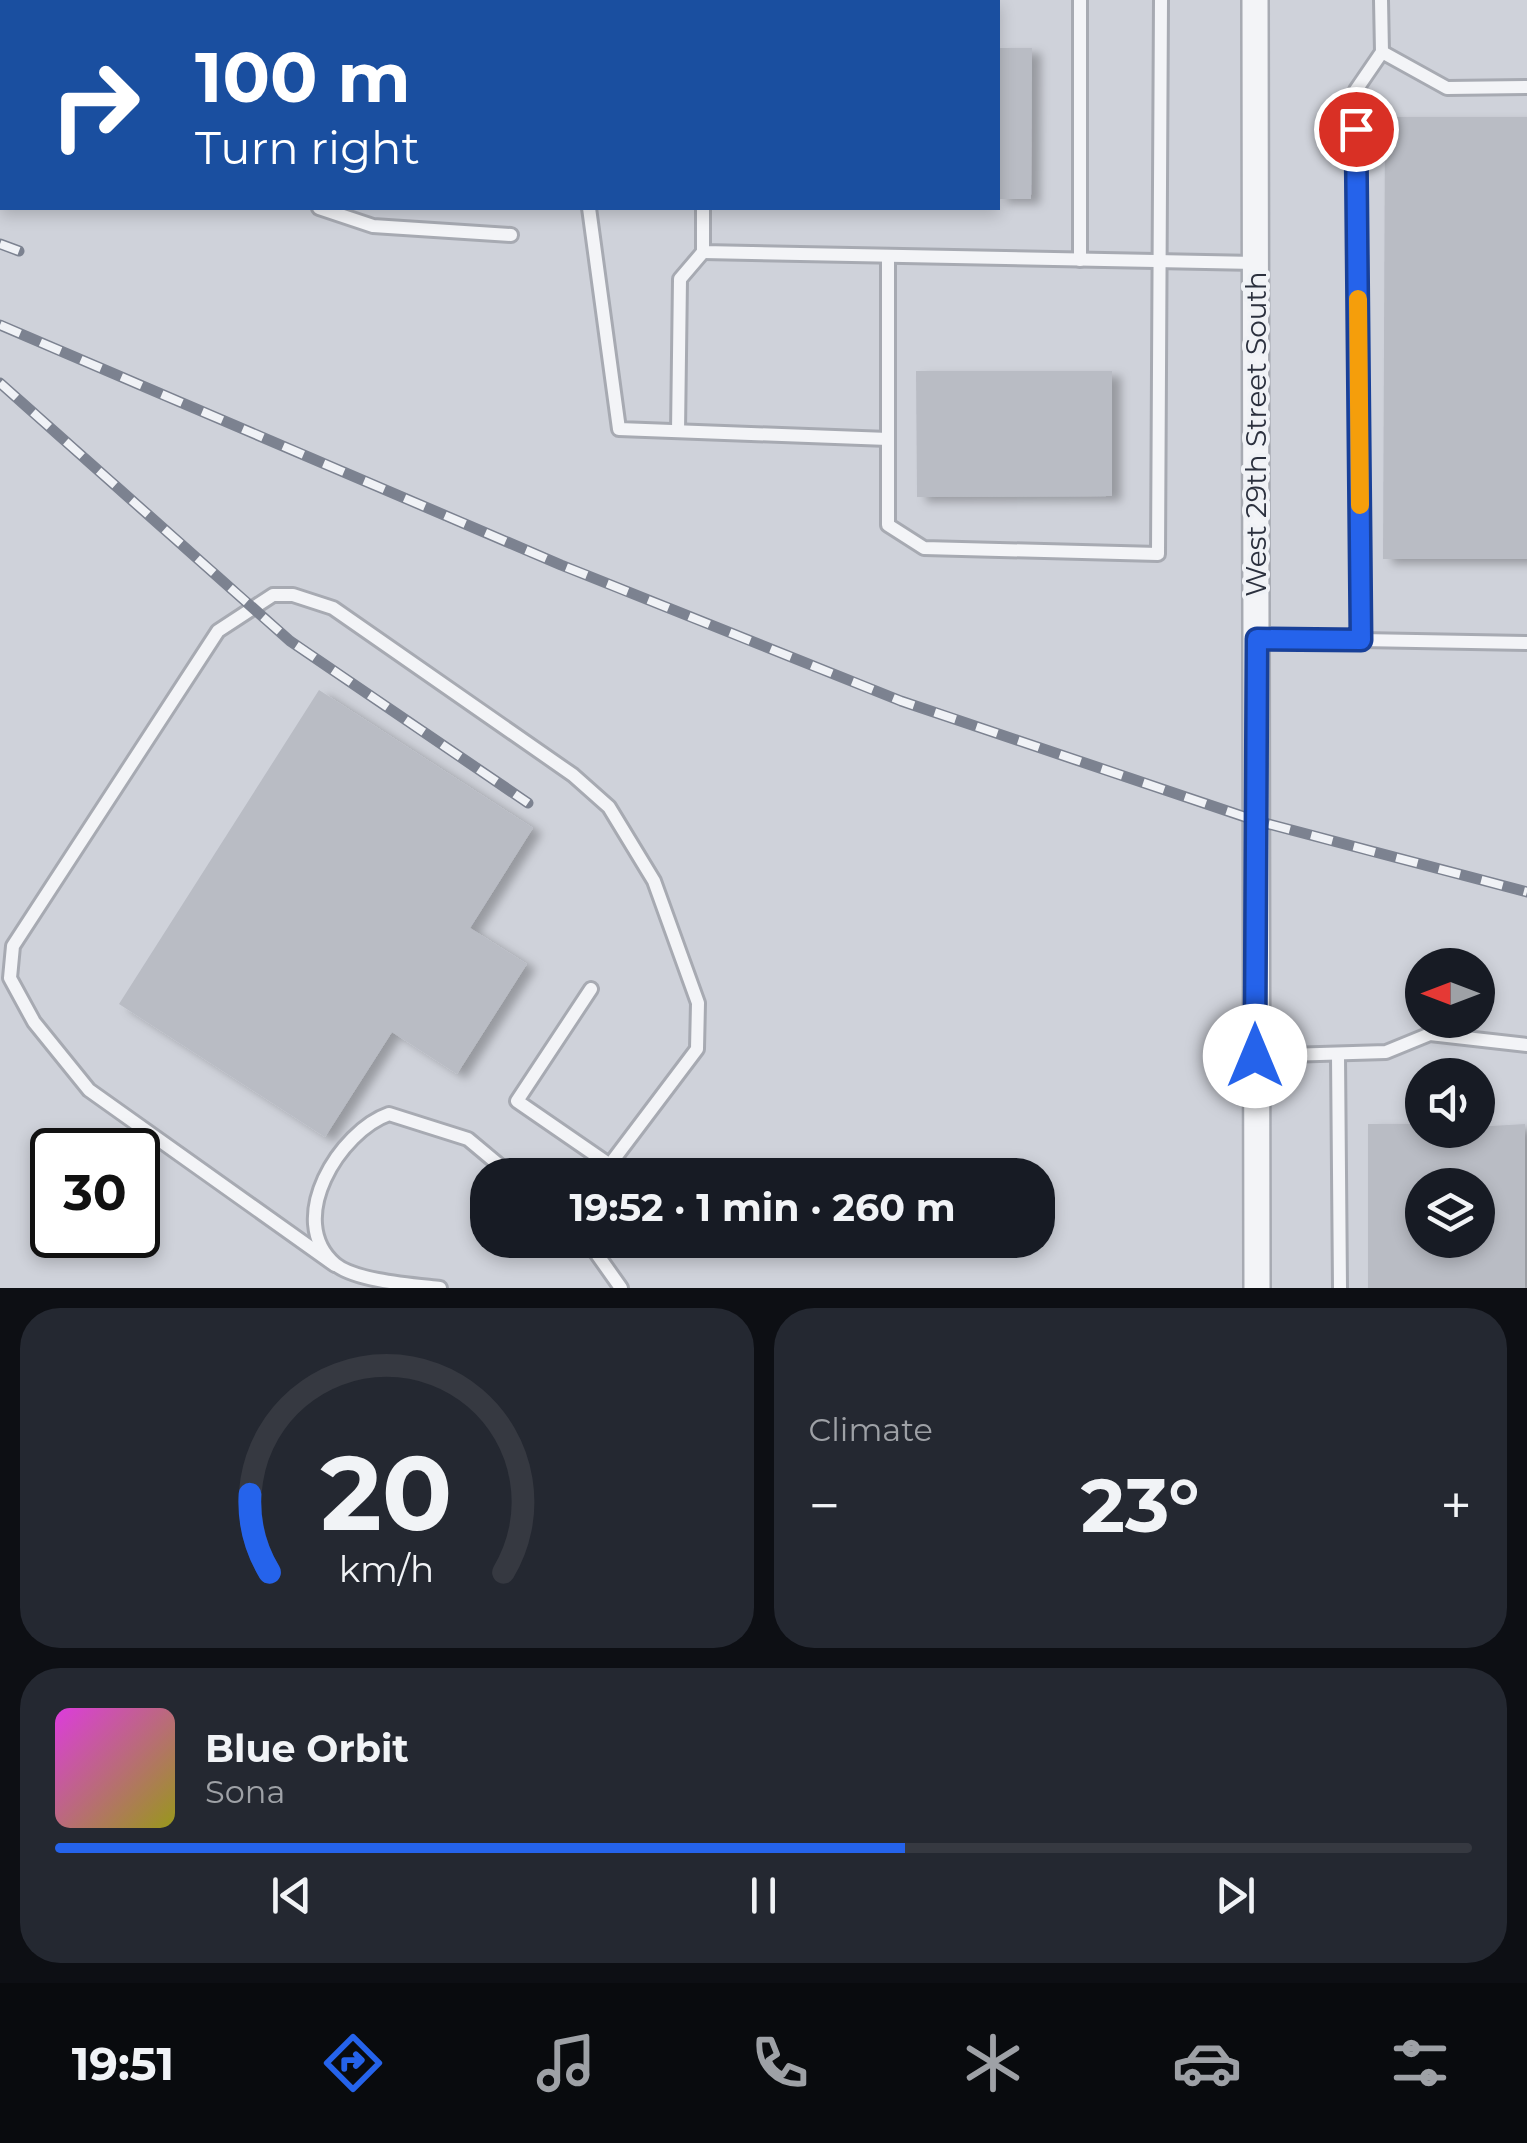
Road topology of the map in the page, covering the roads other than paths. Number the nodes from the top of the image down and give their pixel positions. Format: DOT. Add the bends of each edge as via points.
graph roads {
  1 [pos="1080,0"];
  2 [pos="1161,0"];
  3 [pos="1255,0"];
  4 [pos="1381,0"];
  5 [pos="1382,52"];
  6 [pos="1527,87"];
  7 [pos="324,210"];
  8 [pos="588,210"];
  9 [pos="703,210"];
  10 [pos="511,235"];
  11 [pos="703,252"];
  12 [pos="888,256"];
  13 [pos="1080,260"];
  14 [pos="1161,261"];
  15 [pos="1256,263"];
  16 [pos="678,431"];
  17 [pos="888,439"];
  18 [pos="1257,639"];
  19 [pos="1361,640"];
  20 [pos="1527,643"];
  21 [pos="591,990"];
  22 [pos="1527,1045"];
  23 [pos="1255,1056"];
  24 [pos="1338,1056"];
  25 [pos="491,1158"];
  26 [pos="591,1158"];
  27 [pos="613,1158"];
  28 [pos="600,1258"];
  29 [pos="336,1265"];
  30 [pos="440,1288"];
  31 [pos="621,1288"];
  32 [pos="1257,1288"];
  33 [pos="1340,1288"];
  1 -- 13 [label="lane"];
  2 -- 14 [label="lane"];
  3 -- 15 [label="street, West 29th Street South"];
  4 -- 5 [label="lane"];
  5 -- 6 [label="lane" via="1447,88"];
  5 -- 19 [label="lane" via="1356,90"];
  7 -- 10 [label="lane" via="373,226"];
  8 -- 16 [label="lane" via="619,429"];
  9 -- 11 [label="lane"];
  11 -- 12 [label="lane"];
  11 -- 16 [label="lane" via="680,279"];
  12 -- 13 [label="lane"];
  12 -- 17 [label="lane"];
  13 -- 14 [label="lane"];
  14 -- 15 [label="lane"];
  14 -- 17 [label="lane" via="1158,554 924,548 888,525"];
  15 -- 18 [label="street, West 29th Street South"];
  16 -- 17 [label="lane"];
  18 -- 19 [label="lane"];
  18 -- 23 [label="street, West 29th Street South"];
  19 -- 20 [label="lane"];
  21 -- 26 [label="lane" via="517,1100"];
  22 -- 24 [label="lane" via="1430,1034 1386,1052"];
  23 -- 24 [label="lane"];
  23 -- 32 [label="street, West 29th Street South"];
  24 -- 33 [label="lane"];
  25 -- 29 [label="lane" via="468,1139 389,1114 374,1119 318,1191 313,1218"];
  27 -- 29 [label="lane" via="697,1049 698,1003 654,882 609,807 572,774 333,608 274,595 218,632 13,946 10,978 34,1022 89,1090"];
  28 -- 31 [label="lane"];
  29 -- 30 [label="lane" via="385,1281"];
}
